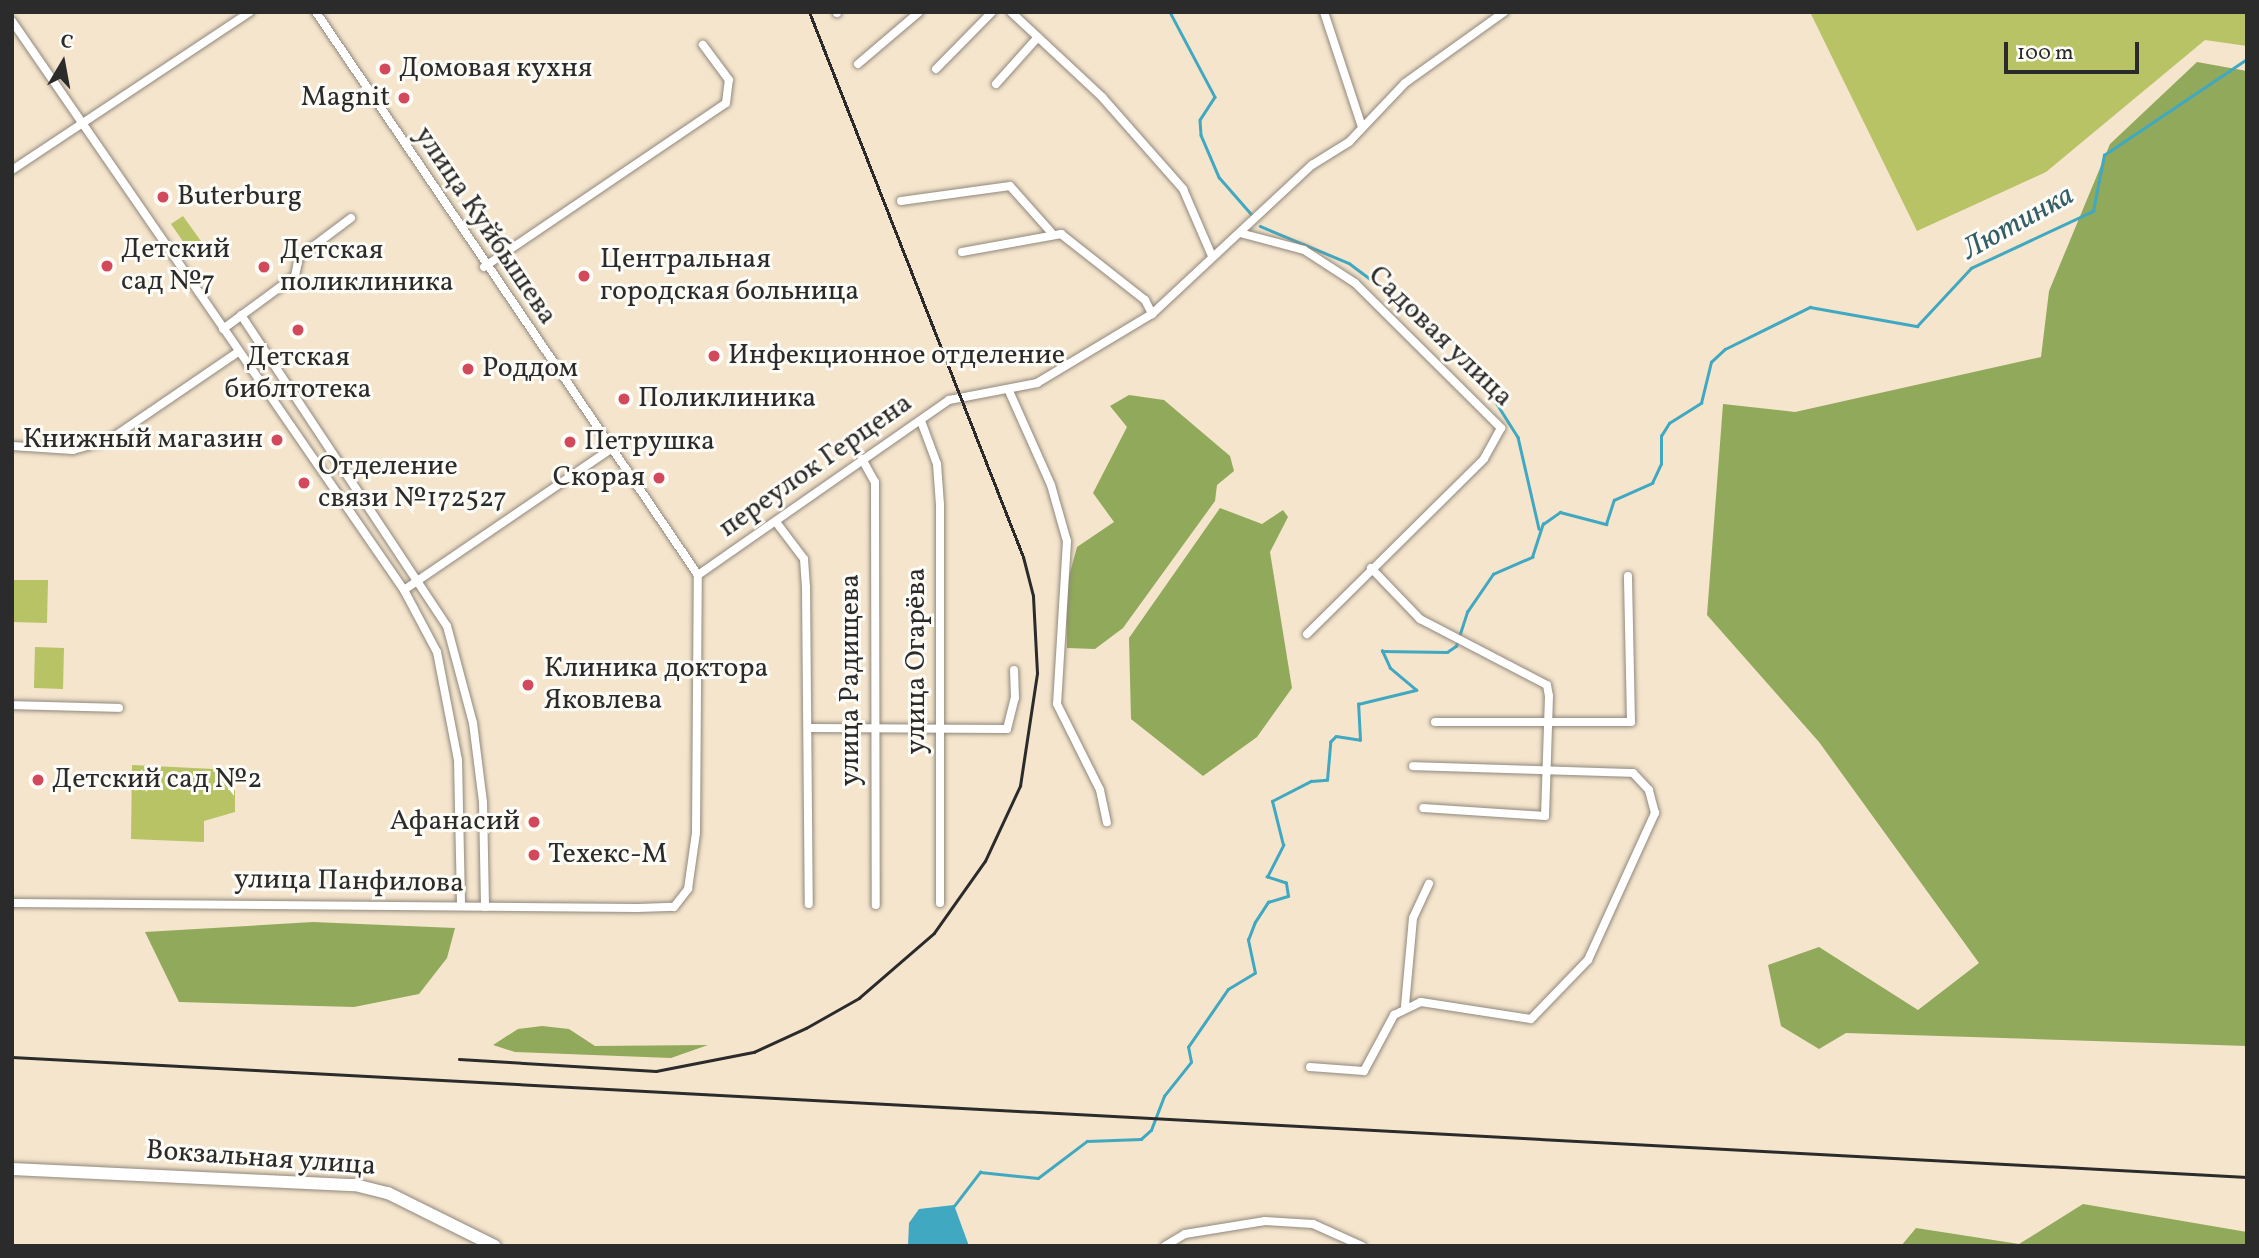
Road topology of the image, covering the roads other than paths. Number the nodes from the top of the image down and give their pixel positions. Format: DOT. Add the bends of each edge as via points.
graph roads {
  1 [pos="250,12"];
  2 [pos="316,12"];
  3 [pos="919,12"];
  4 [pos="992,12"];
  5 [pos="1011,12"];
  6 [pos="1324,12"];
  7 [pos="1504,12"];
  8 [pos="12,21"];
  9 [pos="1038,37"];
  10 [pos="703,45"];
  11 [pos="858,64"];
  12 [pos="936,69"];
  13 [pos="996,84"];
  14 [pos="83,121"];
  15 [pos="1362,127"];
  16 [pos="12,170"];
  17 [pos="901,201"];
  18 [pos="351,218"];
  19 [pos="1051,232"];
  20 [pos="1240,233"];
  21 [pos="962,252"];
  22 [pos="1212,256"];
  23 [pos="484,267"];
  24 [pos="1152,314"];
  25 [pos="242,315"];
  26 [pos="223,329"];
  27 [pos="239,352"];
  28 [pos="1009,391"];
  29 [pos="921,421"];
  30 [pos="12,446"];
  31 [pos="611,449"];
  32 [pos="862,459"];
  33 [pos="776,522"];
  34 [pos="1371,568"];
  35 [pos="698,575"];
  36 [pos="1628,576"];
  37 [pos="419,577"];
  38 [pos="404,590"];
  39 [pos="1307,634"];
  40 [pos="1014,670"];
  41 [pos="12,705"];
  42 [pos="119,708"];
  43 [pos="1435,722"];
  44 [pos="1549,726"];
  45 [pos="873,727"];
  46 [pos="810,728"];
  47 [pos="939,729"];
  48 [pos="1413,766"];
  49 [pos="1549,768"];
  50 [pos="1423,808"];
  51 [pos="1107,822"];
  52 [pos="1429,884"];
  53 [pos="12,903"];
  54 [pos="940,903"];
  55 [pos="809,904"];
  56 [pos="876,905"];
  57 [pos="461,906"];
  58 [pos="485,906"];
  59 [pos="1405,1006"];
  60 [pos="1310,1067"];
  61 [pos="12,1170"];
  62 [pos="495,1246"];
  63 [pos="1165,1246"];
  64 [pos="1362,1246"];
  1 -- 14 [label="street"];
  2 -- 23 [label="street, улица Куйбышева"];
  3 -- 11 [label="street"];
  4 -- 12 [label="street"];
  5 -- 9 [label="street"];
  6 -- 15 [label="street"];
  7 -- 15 [label="street" via="1405,83"];
  8 -- 14 [label="street"];
  9 -- 13 [label="street"];
  9 -- 22 [label="street" via="1102,97 1183,189"];
  10 -- 23 [label="street" via="730,92 701,119"];
  14 -- 16 [label="street"];
  14 -- 26 [label="street"];
  15 -- 20 [label="street"];
  17 -- 19 [label="street" via="1010,186"];
  18 -- 25 [label="street" via="299,257 295,276"];
  19 -- 21 [label="street"];
  19 -- 24 [label="street" via="1099,263"];
  20 -- 22 [label="street"];
  20 -- 34 [label="street, Садовая улица" via="1304,250 1355,283 1501,428 1496,447"];
  22 -- 24 [label="street"];
  23 -- 31 [label="street, улица Куйбышева"];
  24 -- 28 [label="street" via="1090,355"];
  25 -- 26 [label="street"];
  25 -- 37 [label="street"];
  26 -- 27 [label="street"];
  27 -- 30 [label="street" via="109,440 72,450"];
  27 -- 38 [label="street"];
  28 -- 29 [label="street, переулок Герцена" via="960,395"];
  28 -- 51 [label="street" via="1051,485 1067,541 1057,704 1100,790"];
  29 -- 32 [label="street, переулок Герцена"];
  29 -- 47 [label="street, улица Огарёва" via="937,464 940,505"];
  31 -- 35 [label="street, улица Куйбышева"];
  31 -- 37 [label="street"];
  32 -- 33 [label="street, переулок Герцена"];
  32 -- 45 [label="street, улица Радищева" via="875,482"];
  33 -- 35 [label="street, переулок Герцена"];
  33 -- 46 [label="street" via="804,559"];
  34 -- 39 [label="street, Садовая улица"];
  34 -- 44 [label="street" via="1420,619 1547,685"];
  35 -- 58 [label="street, улица Панфилова" via="696,834 683,898 674,907"];
  36 -- 44 [label="street" via="1631,722"];
  37 -- 38 [label="street"];
  37 -- 58 [label="street" via="457,654 473,723 483,802"];
  38 -- 57 [label="street" via="446,681 461,802"];
  40 -- 47 [label="street" via="1016,698 1007,729"];
  41 -- 42 [label="street"];
  43 -- 44 [label="street"];
  44 -- 49 [label="street"];
  45 -- 46 [label="street"];
  45 -- 47 [label="street"];
  45 -- 56 [label="street, улица Радищева"];
  46 -- 55 [label="street"];
  47 -- 54 [label="street, улица Огарёва"];
  48 -- 49 [label="street"];
  49 -- 50 [label="street" via="1545,816"];
  49 -- 59 [label="street" via="1641,778 1654,813 1588,960 1548,1006 1524,1019 1480,1006"];
  52 -- 59 [label="street" via="1413,918"];
  53 -- 57 [label="street, улица Панфилова"];
  57 -- 58 [label="street, улица Панфилова"];
  59 -- 60 [label="street" via="1364,1071"];
  61 -- 62 [label="main road, Вокзальная улица" via="355,1185 388,1193"];
  63 -- 64 [label="street" via="1185,1234 1265,1221 1313,1224"];
}
